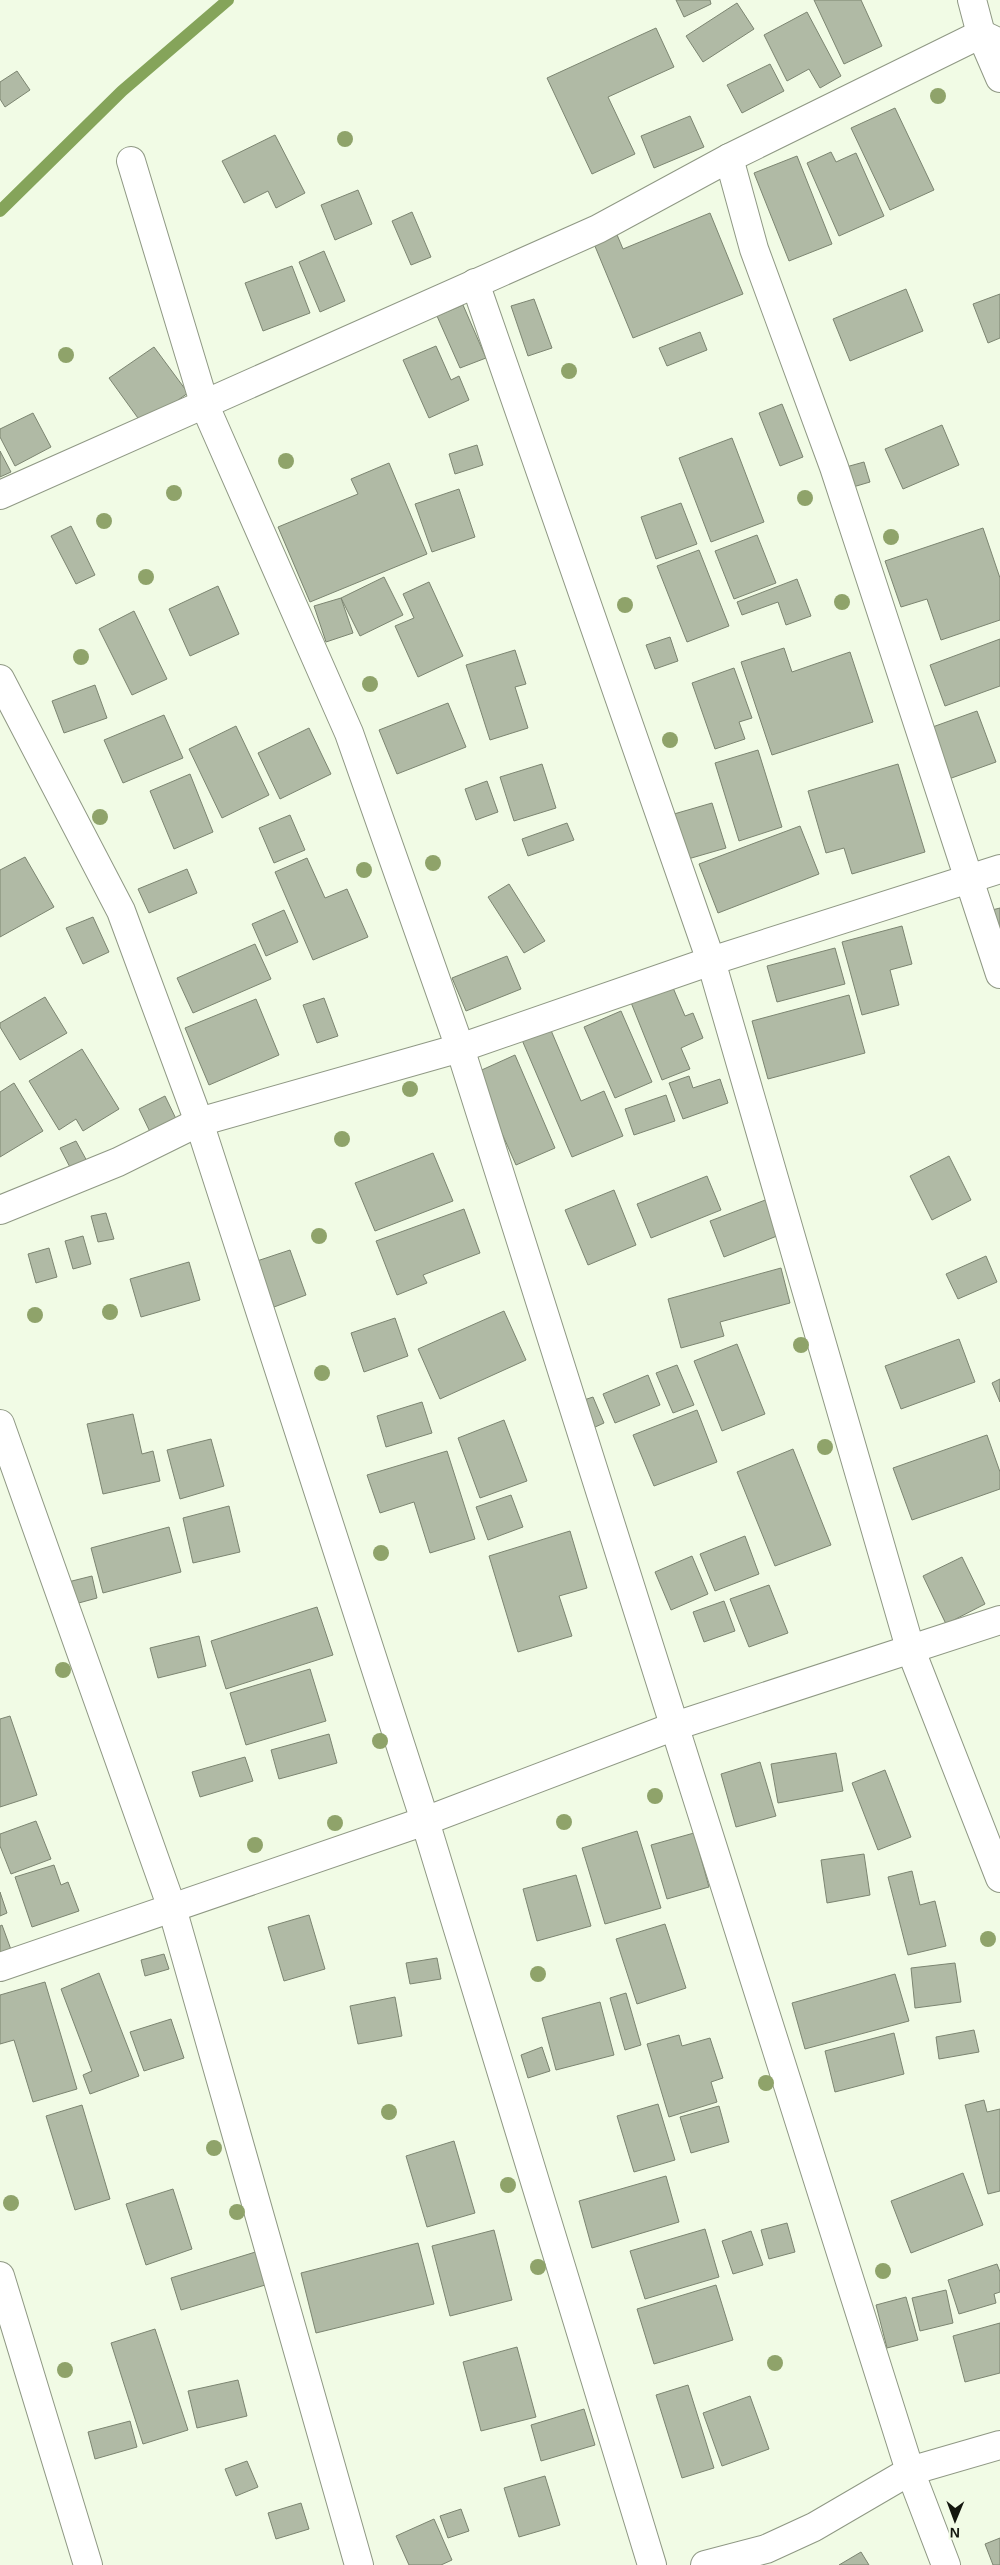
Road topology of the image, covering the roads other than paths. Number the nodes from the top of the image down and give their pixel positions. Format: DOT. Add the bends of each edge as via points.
graph roads {
  1 [pos="972,0"];
  2 [pos="991,38"];
  3 [pos="1000,78"];
  4 [pos="729,158"];
  5 [pos="131,160"];
  6 [pos="475,283"];
  7 [pos="205,406"];
  8 [pos="0,495"];
  9 [pos="0,679"];
  10 [pos="1000,868"];
  11 [pos="968,880"];
  12 [pos="711,961"];
  13 [pos="1000,974"];
  14 [pos="460,1048"];
  15 [pos="199,1122"];
  16 [pos="0,1210"];
  17 [pos="0,1424"];
  18 [pos="1000,1620"];
  19 [pos="910,1648"];
  20 [pos="675,1726"];
  21 [pos="425,1821"];
  22 [pos="1000,1878"];
  23 [pos="172,1908"];
  24 [pos="0,1967"];
  25 [pos="0,2276"];
  26 [pos="1000,2445"];
  27 [pos="910,2472"];
  28 [pos="88,2565"];
  29 [pos="359,2565"];
  30 [pos="652,2565"];
  31 [pos="705,2565"];
  32 [pos="946,2565"];
  1 -- 2 [label="street"];
  2 -- 3 [label="street"];
  2 -- 4 [label="street"];
  4 -- 6 [label="street" via="598,229"];
  4 -- 11 [label="street" via="754,249 834,467"];
  5 -- 7 [label="street"];
  6 -- 7 [label="street"];
  6 -- 12 [label="street"];
  7 -- 8 [label="street"];
  7 -- 14 [label="street" via="349,733"];
  9 -- 15 [label="street" via="121,911"];
  10 -- 11 [label="street"];
  11 -- 12 [label="street"];
  11 -- 13 [label="street"];
  12 -- 14 [label="street"];
  12 -- 19 [label="street"];
  14 -- 15 [label="street"];
  14 -- 20 [label="street"];
  15 -- 16 [label="street" via="118,1162"];
  15 -- 21 [label="street"];
  17 -- 23 [label="street"];
  18 -- 19 [label="street"];
  19 -- 20 [label="street"];
  19 -- 22 [label="street"];
  20 -- 21 [label="street"];
  20 -- 27 [label="street"];
  21 -- 23 [label="street"];
  21 -- 30 [label="street"];
  23 -- 24 [label="street"];
  23 -- 29 [label="street"];
  25 -- 28 [label="street"];
  26 -- 27 [label="street"];
  27 -- 31 [label="street" via="814,2527 766,2549"];
  27 -- 32 [label="street"];
}
